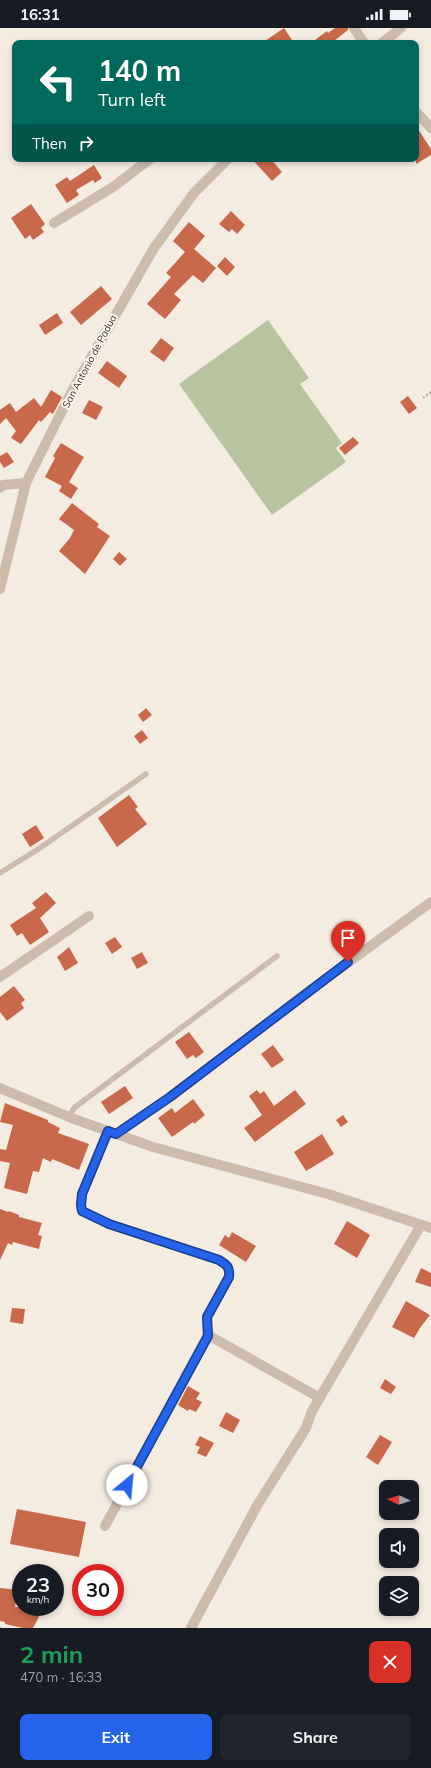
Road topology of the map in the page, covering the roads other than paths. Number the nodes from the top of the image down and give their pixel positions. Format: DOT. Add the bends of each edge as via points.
graph roads {
  1 [pos="354,28"];
  2 [pos="401,28"];
  3 [pos="362,40"];
  4 [pos="386,40"];
  5 [pos="419,115"];
  6 [pos="431,128"];
  7 [pos="146,162"];
  8 [pos="225,162"];
  9 [pos="54,223"];
  10 [pos="26,482"];
  11 [pos="0,488"];
  12 [pos="0,589"];
  13 [pos="146,774"];
  14 [pos="0,874"];
  15 [pos="431,902"];
  16 [pos="89,916"];
  17 [pos="278,956"];
  18 [pos="0,977"];
  19 [pos="0,1088"];
  20 [pos="69,1117"];
  21 [pos="112,1132"];
  22 [pos="426,1226"];
  23 [pos="208,1336"];
  24 [pos="320,1398"];
  25 [pos="105,1526"];
  26 [pos="191,1628"];
  1 -- 3 [label="street"];
  2 -- 4 [label="street"];
  5 -- 6 [label="street"];
  7 -- 9 [label="street" via="113,187"];
  8 -- 10 [label="street, San Antonio de Padua" via="194,193 154,248 73,389"];
  10 -- 11 [label="street"];
  10 -- 12 [label="street, San Antonio de Padua"];
  13 -- 14 [label="lane"];
  15 -- 21 [label="street" via="170,1097"];
  16 -- 18 [label="street"];
  17 -- 20 [label="lane" via="74,1108"];
  19 -- 20 [label="street"];
  20 -- 21 [label="street"];
  21 -- 22 [label="street" via="153,1147 328,1194"];
  21 -- 23 [label="street" via="82,1194 82,1211 109,1224 219,1260 228,1266 229,1277 207,1317"];
  22 -- 24 [label="street"];
  23 -- 24 [label="street"];
  23 -- 25 [label="street"];
  24 -- 26 [label="street" via="306,1428 258,1504"];
}
